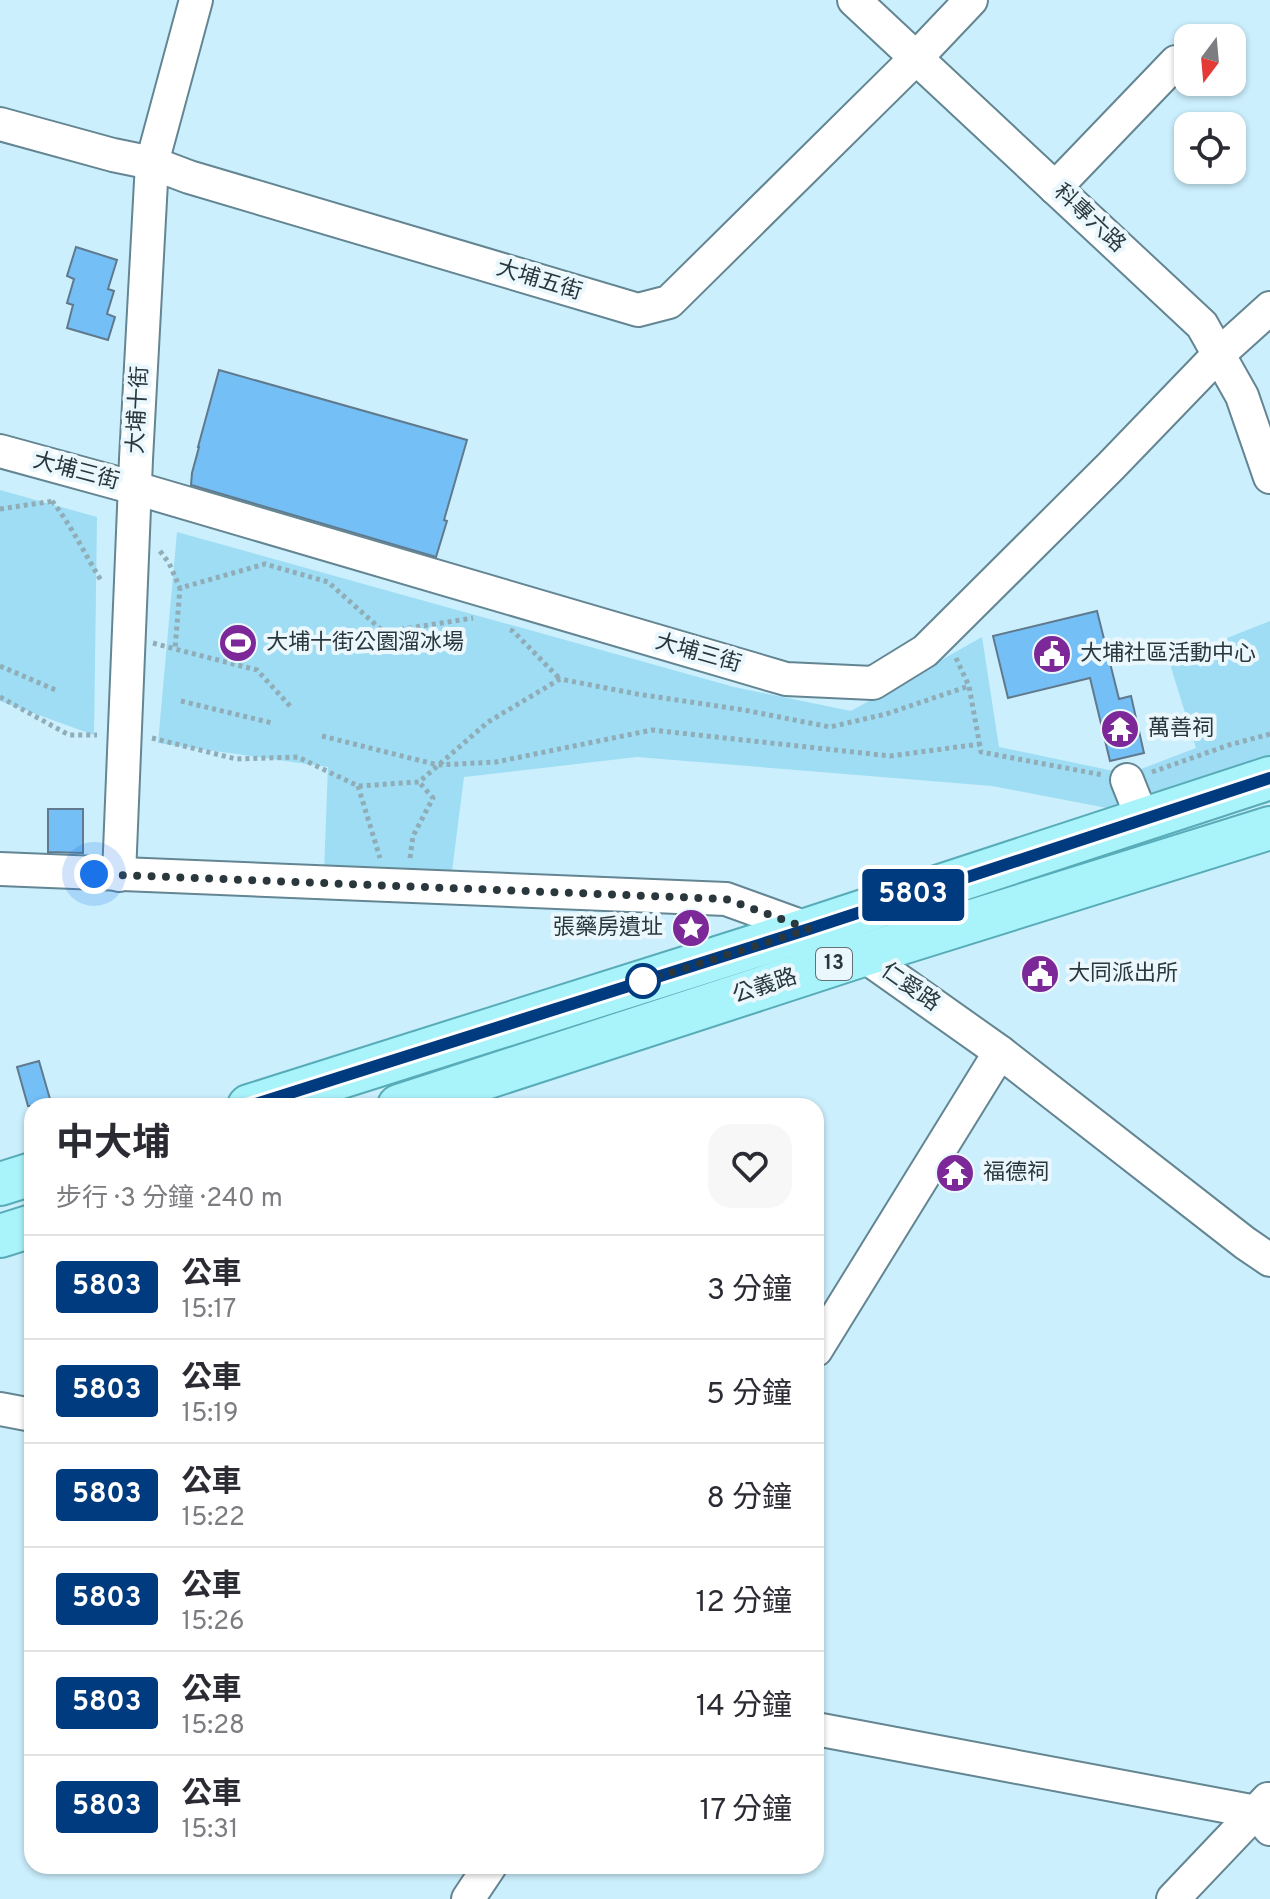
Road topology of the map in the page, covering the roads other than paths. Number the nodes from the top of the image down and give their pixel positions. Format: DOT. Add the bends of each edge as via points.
graph roads {
  1 [pos="196,0"];
  2 [pos="854,0"];
  3 [pos="971,0"];
  4 [pos="916,58"];
  5 [pos="1174,64"];
  6 [pos="0,124"];
  7 [pos="152,163"];
  8 [pos="1055,188"];
  9 [pos="1270,308"];
  10 [pos="1218,355"];
  11 [pos="0,451"];
  12 [pos="1270,477"];
  13 [pos="135,488"];
  14 [pos="1270,778"];
  15 [pos="1127,780"];
  16 [pos="1143,820"];
  17 [pos="1270,828"];
  18 [pos="0,869"];
  19 [pos="119,875"];
  20 [pos="809,929"];
  21 [pos="863,955"];
  22 [pos="1000,1052"];
  23 [pos="274,1098"];
  24 [pos="424,1098"];
  25 [pos="24,1176"];
  26 [pos="0,1184"];
  27 [pos="24,1228"];
  28 [pos="0,1236"];
  29 [pos="1270,1260"];
  30 [pos="824,1337"];
  31 [pos="0,1409"];
  32 [pos="24,1414"];
  33 [pos="824,1730"];
  34 [pos="1265,1813"];
  35 [pos="485,1874"];
  36 [pos="468,1899"];
  37 [pos="1173,1899"];
  1 -- 7 [label="street, 大埔十街"];
  2 -- 4 [label="street, 科專六路"];
  3 -- 4 [label="street, 大埔五街"];
  4 -- 7 [label="street, 大埔五街" via="669,302 638,310"];
  4 -- 8 [label="street, 科專六路"];
  5 -- 8 [label="street"];
  6 -- 7 [label="street, 大埔五街"];
  7 -- 13 [label="street, 大埔十街"];
  8 -- 10 [label="street, 科專六路" via="1202,325"];
  9 -- 10 [label="street, 大埔三街"];
  10 -- 12 [label="street, 科專六路" via="1242,396"];
  10 -- 13 [label="street, 大埔三街" via="925,651 873,683 786,679"];
  11 -- 13 [label="street, 大埔三街"];
  13 -- 19 [label="street, 大埔十街"];
  14 -- 16 [label="main road, 公義路 / 13"];
  15 -- 16 [label="street"];
  16 -- 20 [label="main road, 公義路 / 13"];
  17 -- 21 [label="main road, 公義路 / 13"];
  18 -- 19 [label="street, 仁愛路"];
  19 -- 20 [label="street, 仁愛路" via="726,899"];
  20 -- 21 [label="street, 仁愛路"];
  20 -- 23 [label="main road, 公義路 / 13"];
  21 -- 22 [label="street, 仁愛路"];
  21 -- 24 [label="main road, 公義路 / 13"];
  22 -- 29 [label="street, 仁愛路"];
  22 -- 30 [label="street"];
  25 -- 26 [label="main road"];
  27 -- 28 [label="main road"];
  31 -- 32 [label="street"];
  33 -- 34 [label="street"];
  34 -- 37 [label="street"];
  35 -- 36 [label="street"];
}
